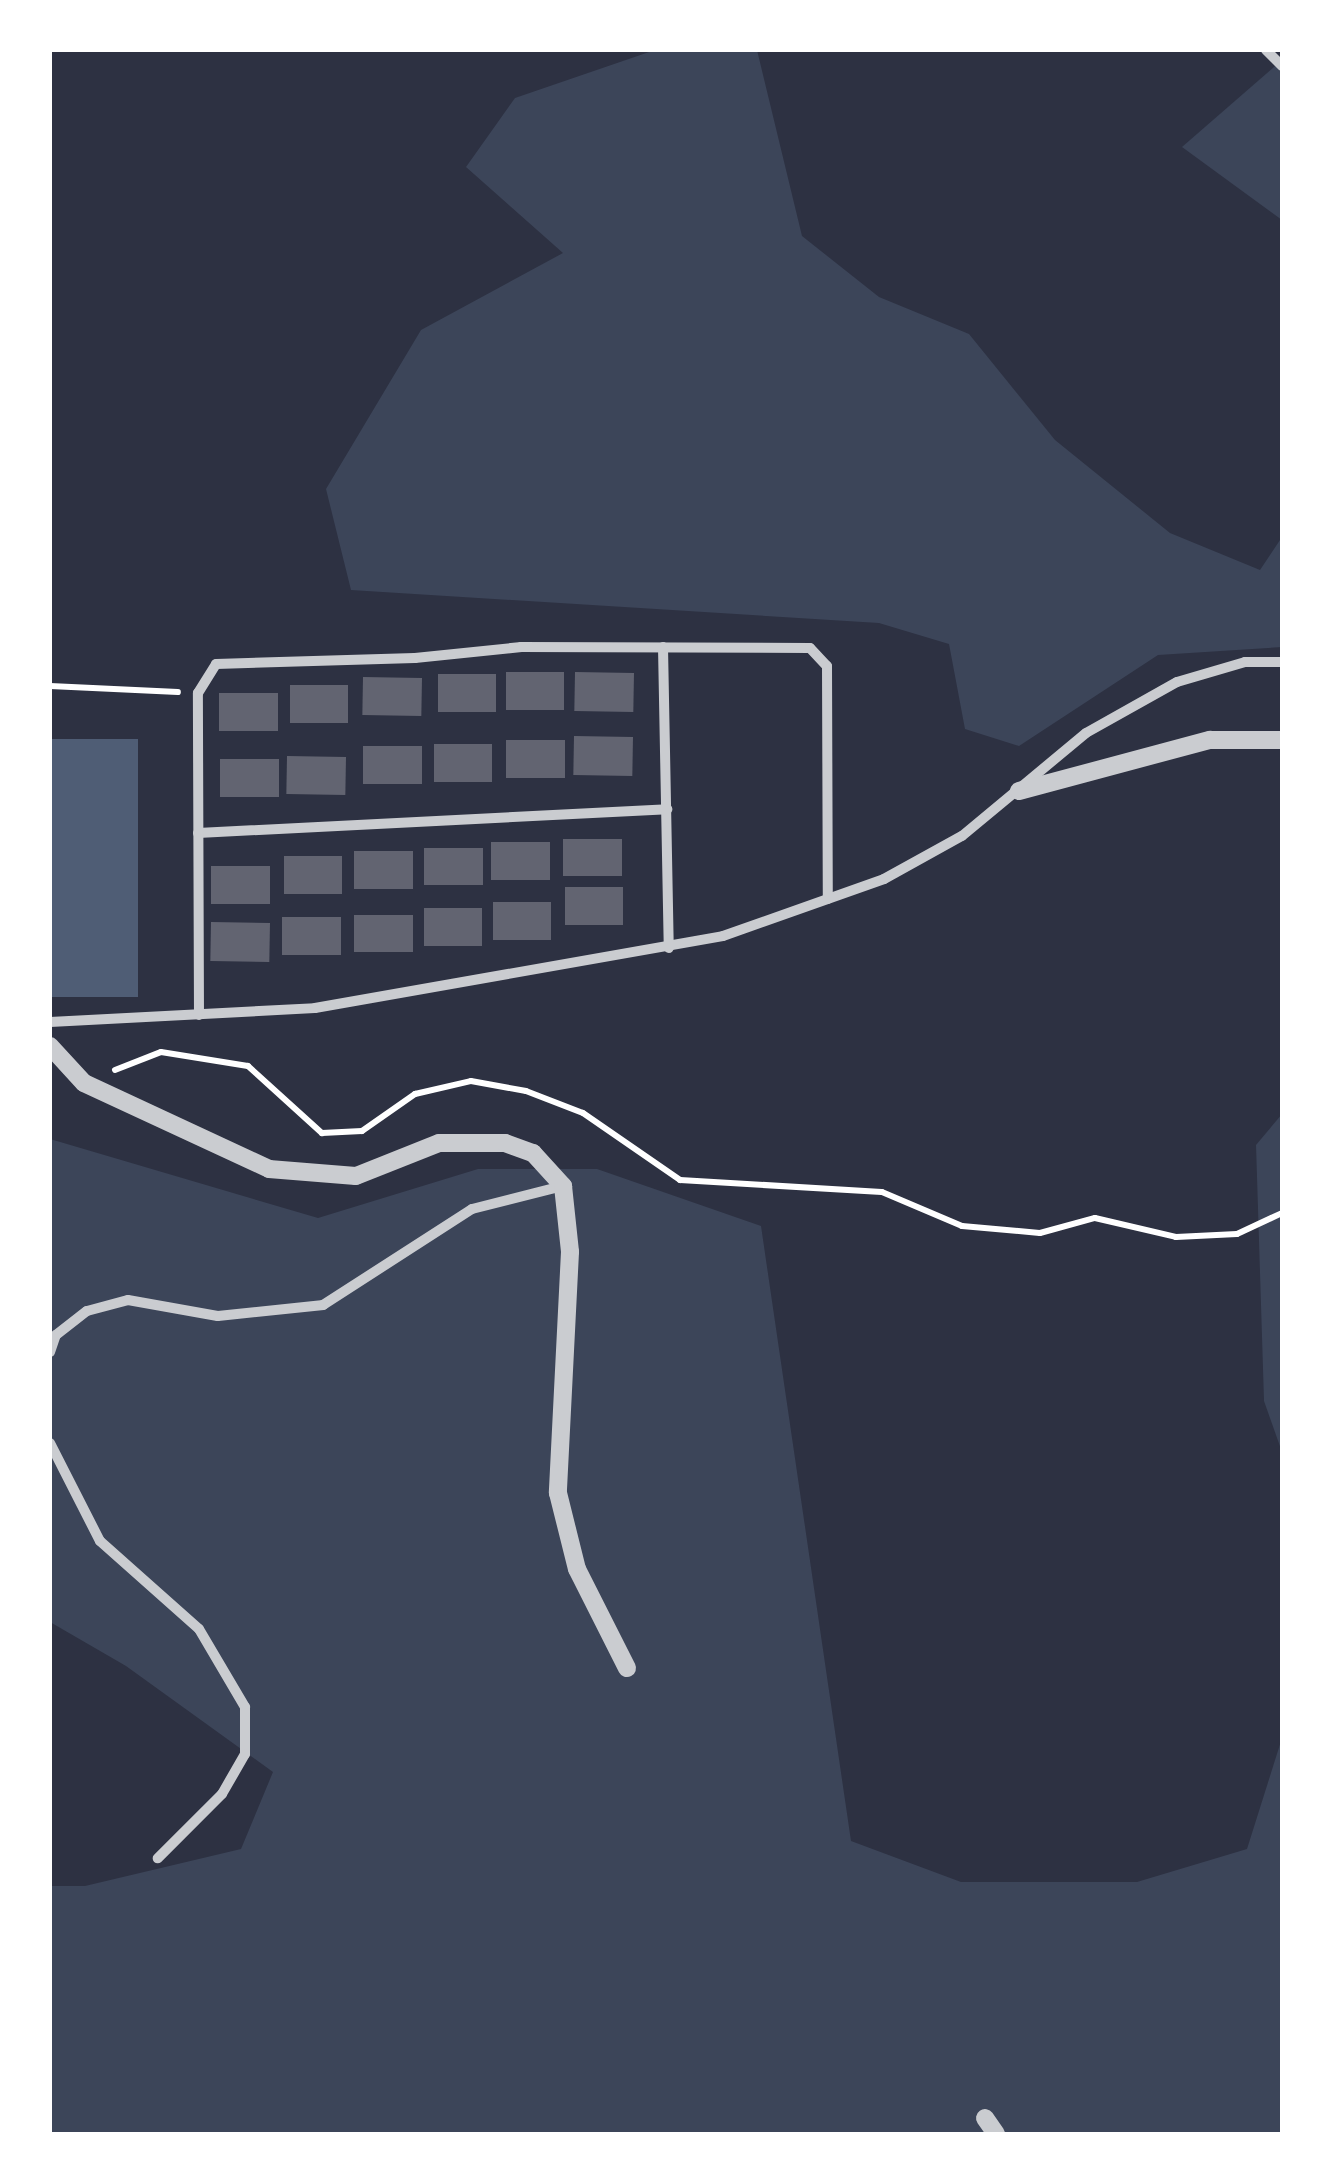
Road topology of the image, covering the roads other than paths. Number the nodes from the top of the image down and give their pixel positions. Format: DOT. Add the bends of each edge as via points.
graph roads {
  1 [pos="1266,50"];
  2 [pos="1282,66"];
  3 [pos="663,646"];
  4 [pos="1282,662"];
  5 [pos="1282,740"];
  6 [pos="1018,791"];
  7 [pos="666,809"];
  8 [pos="198,832"];
  9 [pos="828,899"];
  10 [pos="669,948"];
  11 [pos="199,1015"];
  12 [pos="50,1022"];
  13 [pos="50,1046"];
  14 [pos="564,1186"];
  15 [pos="50,1352"];
  16 [pos="50,1444"];
  17 [pos="627,1668"];
  18 [pos="158,1858"];
  1 -- 2 [label="street"];
  3 -- 7 [label="street"];
  3 -- 8 [label="street" via="521,646 415,658 216,664 198,693"];
  3 -- 9 [label="street" via="810,648 827,666"];
  4 -- 6 [label="street" via="1244,662 1177,682 1086,733"];
  5 -- 6 [label="street" via="1210,740"];
  6 -- 9 [label="street" via="962,836 884,879"];
  7 -- 8 [label="street"];
  7 -- 10 [label="street"];
  8 -- 11 [label="street"];
  9 -- 10 [label="street"];
  10 -- 11 [label="street" via="315,1008"];
  11 -- 12 [label="street"];
  13 -- 14 [label="street" via="84,1083 269,1169 356,1176 439,1143 505,1143 532,1153"];
  14 -- 15 [label="street" via="472,1210 324,1305 218,1316 128,1300 88,1311 56,1335"];
  14 -- 17 [label="street" via="570,1252 558,1493 577,1569"];
  16 -- 18 [label="street" via="100,1541 198,1629 245,1707 245,1754 222,1794"];
}
